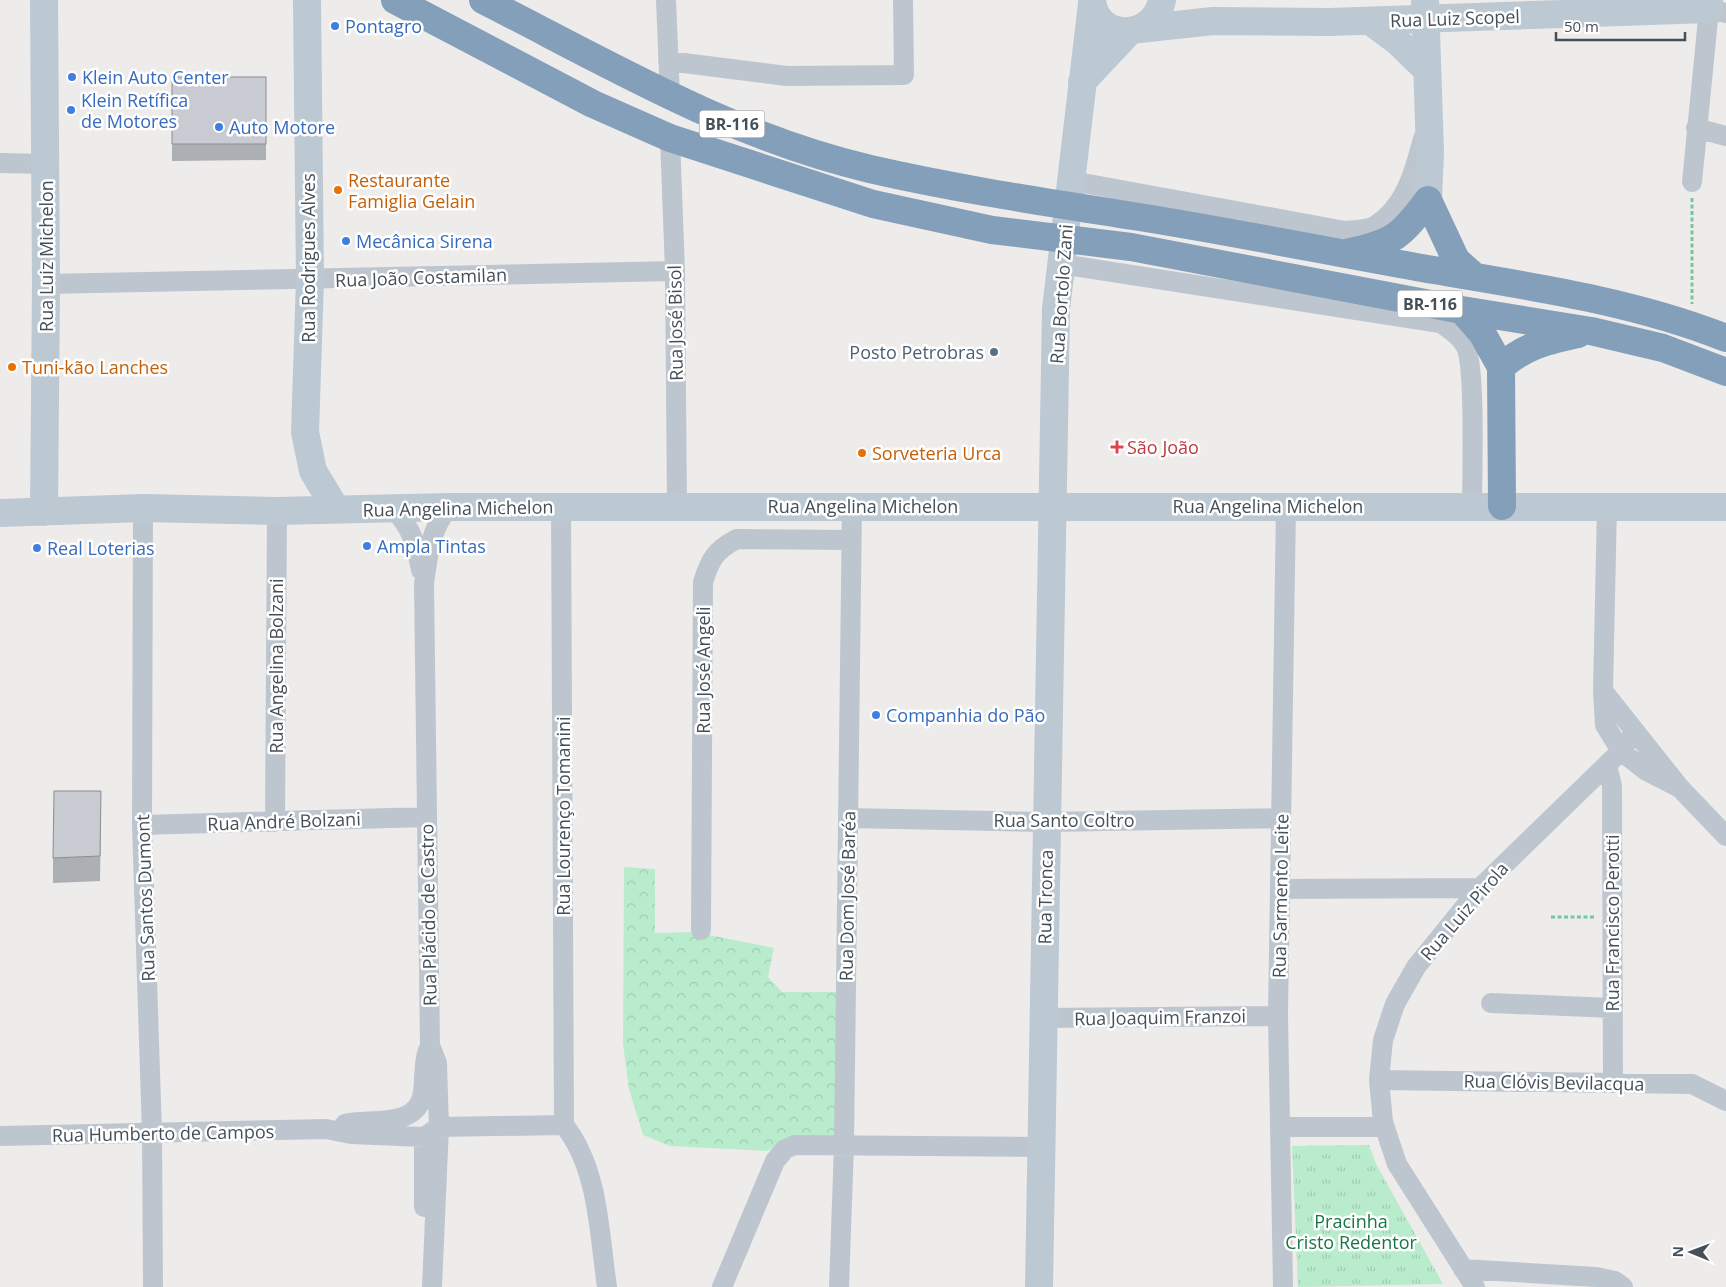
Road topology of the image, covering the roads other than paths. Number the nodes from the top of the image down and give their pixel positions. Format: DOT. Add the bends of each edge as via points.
graph roads {
  1 [pos="44,0"];
  2 [pos="307,0"];
  3 [pos="395,0"];
  4 [pos="483,0"];
  5 [pos="666,0"];
  6 [pos="902,0"];
  7 [pos="1162,0"];
  8 [pos="1166,0"];
  9 [pos="1092,2"];
  10 [pos="1715,7"];
  11 [pos="1425,10"];
  12 [pos="1213,21"];
  13 [pos="1370,21"];
  14 [pos="1135,30"];
  15 [pos="668,61"];
  16 [pos="1427,70"];
  17 [pos="1082,82"];
  18 [pos="670,97"];
  19 [pos="1429,118"];
  20 [pos="1696,128"];
  21 [pos="1726,136"];
  22 [pos="670,138"];
  23 [pos="0,163"];
  24 [pos="46,164"];
  25 [pos="1072,181"];
  26 [pos="1692,182"];
  27 [pos="1428,200"];
  28 [pos="1342,254"];
  29 [pos="1061,264"];
  30 [pos="675,271"];
  31 [pos="1475,277"];
  32 [pos="310,280"];
  33 [pos="46,284"];
  34 [pos="1462,310"];
  35 [pos="1591,331"];
  36 [pos="1726,338"];
  37 [pos="1501,367"];
  38 [pos="1726,372"];
  39 [pos="561,506"];
  40 [pos="852,506"];
  41 [pos="1051,506"];
  42 [pos="1286,506"];
  43 [pos="1472,506"];
  44 [pos="1502,506"];
  45 [pos="1607,506"];
  46 [pos="450,507"];
  47 [pos="1726,507"];
  48 [pos="143,508"];
  49 [pos="676,508"];
  50 [pos="336,509"];
  51 [pos="394,509"];
  52 [pos="278,511"];
  53 [pos="0,512"];
  54 [pos="44,512"];
  55 [pos="851,540"];
  56 [pos="424,584"];
  57 [pos="1604,691"];
  58 [pos="1634,733"];
  59 [pos="1614,758"];
  60 [pos="1680,788"];
  61 [pos="427,817"];
  62 [pos="848,818"];
  63 [pos="1281,818"];
  64 [pos="276,822"];
  65 [pos="1046,822"];
  66 [pos="142,825"];
  67 [pos="1726,836"];
  68 [pos="1280,888"];
  69 [pos="1480,888"];
  70 [pos="701,930"];
  71 [pos="1491,1003"];
  72 [pos="1612,1008"];
  73 [pos="1278,1016"];
  74 [pos="1043,1018"];
  75 [pos="430,1045"];
  76 [pos="1379,1080"];
  77 [pos="1613,1083"];
  78 [pos="1726,1101"];
  79 [pos="564,1125"];
  80 [pos="1280,1127"];
  81 [pos="1384,1127"];
  82 [pos="326,1129"];
  83 [pos="431,1132"];
  84 [pos="152,1133"];
  85 [pos="0,1136"];
  86 [pos="844,1145"];
  87 [pos="1041,1147"];
  88 [pos="1463,1269"];
  89 [pos="153,1287"];
  90 [pos="432,1287"];
  91 [pos="607,1287"];
  92 [pos="722,1287"];
  93 [pos="839,1287"];
  94 [pos="1039,1287"];
  95 [pos="1283,1287"];
  96 [pos="1474,1287"];
  97 [pos="1623,1287"];
  1 -- 24 [label="main road, Rua Luiz Michelon"];
  2 -- 32 [label="main road, Rua Rodrigues Alves"];
  3 -- 22 [label="highway, BR-116" via="592,104"];
  4 -- 18 [label="highway, BR-116"];
  5 -- 15 [label="street"];
  6 -- 15 [label="street" via="904,75 787,76"];
  7 -- 14 [label="main road" via="1155,17"];
  8 -- 12 [label="main road, Rua Luiz Scopel"];
  9 -- 14 [label="main road" via="1096,14 1106,24 1120,31"];
  9 -- 17 [label="main road, Rua Bortolo Zani"];
  10 -- 11 [label="main road, Rua Luiz Scopel"];
  10 -- 20 [label="street"];
  11 -- 13 [label="main road, Rua Luiz Scopel"];
  11 -- 16 [label="main road"];
  12 -- 13 [label="main road, Rua Luiz Scopel"];
  12 -- 14 [label="main road, Rua Luiz Scopel"];
  13 -- 16 [label="main road"];
  14 -- 17 [label="main road"];
  15 -- 18 [label="street"];
  16 -- 19 [label="main road"];
  17 -- 25 [label="main road, Rua Bortolo Zani"];
  18 -- 28 [label="highway, BR-116" via="797,148 868,168 1001,196 1136,216"];
  19 -- 25 [label="street" via="1411,181 1397,206 1374,226 1359,230 1325,228"];
  19 -- 27 [label="main road"];
  20 -- 21 [label="street"];
  20 -- 26 [label="street"];
  22 -- 30 [label="street, Rua José Bisol"];
  22 -- 34 [label="highway, BR-116" via="873,204 992,230 1131,247"];
  23 -- 24 [label="street"];
  24 -- 33 [label="main road, Rua Luiz Michelon"];
  25 -- 29 [label="main road, Rua Bortolo Zani"];
  27 -- 28 [label="highway" via="1401,234 1378,246"];
  27 -- 31 [label="highway" via="1456,260"];
  28 -- 31 [label="highway, BR-116"];
  29 -- 41 [label="main road, Rua Bortolo Zani" via="1056,309"];
  29 -- 43 [label="street" via="1440,322 1454,331 1466,346 1471,370"];
  30 -- 32 [label="street, Rua João Costamilan"];
  30 -- 49 [label="street, Rua José Bisol"];
  31 -- 36 [label="highway, BR-116" via="1650,312"];
  32 -- 33 [label="street, Rua João Costamilan"];
  32 -- 50 [label="main road, Rua Rodrigues Alves" via="305,432 313,471"];
  33 -- 54 [label="main road, Rua Luiz Michelon"];
  34 -- 35 [label="highway, BR-116"];
  34 -- 37 [label="highway" via="1482,333"];
  35 -- 37 [label="highway" via="1539,343 1517,353"];
  35 -- 38 [label="highway, BR-116" via="1664,348"];
  37 -- 44 [label="highway"];
  39 -- 46 [label="main road, Rua Angelina Michelon"];
  39 -- 49 [label="main road, Rua Angelina Michelon"];
  39 -- 79 [label="street, Rua Lourenço Tomanini"];
  40 -- 41 [label="main road, Rua Angelina Michelon"];
  40 -- 49 [label="main road, Rua Angelina Michelon"];
  40 -- 55 [label="street, Rua Dom José Baréa"];
  41 -- 42 [label="main road, Rua Angelina Michelon"];
  41 -- 65 [label="main road, Rua Tronca"];
  42 -- 43 [label="main road, Rua Angelina Michelon"];
  42 -- 63 [label="street, Rua Sarmento Leite"];
  43 -- 44 [label="main road, Rua Angelina Michelon"];
  44 -- 45 [label="main road, Rua Angelina Michelon"];
  45 -- 47 [label="main road, Rua Angelina Michelon"];
  45 -- 57 [label="street, Rua Francisco Perotti"];
  46 -- 51 [label="main road, Rua Angelina Michelon"];
  46 -- 56 [label="street, Rua Plácido de Castro" via="440,517 430,539"];
  48 -- 52 [label="main road, Rua Angelina Michelon"];
  48 -- 54 [label="main road, Rua Angelina Michelon"];
  48 -- 66 [label="street, Rua Santos Dumont"];
  50 -- 51 [label="main road, Rua Angelina Michelon"];
  50 -- 52 [label="main road, Rua Angelina Michelon"];
  51 -- 56 [label="street, Rua Plácido de Castro" via="407,523 416,544"];
  52 -- 64 [label="street, Rua Angelina Bolzani"];
  53 -- 54 [label="main road, Rua Angelina Michelon"];
  55 -- 62 [label="street, Rua Dom José Baréa"];
  55 -- 70 [label="street, Rua José Angeli" via="737,539 721,547 710,563 703,582"];
  56 -- 61 [label="street, Rua Plácido de Castro"];
  57 -- 58 [label="street"];
  57 -- 59 [label="street, Rua Francisco Perotti" via="1605,725"];
  58 -- 59 [label="street"];
  58 -- 60 [label="street"];
  59 -- 60 [label="street"];
  59 -- 69 [label="street, Rua Luiz Pirola"];
  59 -- 72 [label="street, Rua Francisco Perotti"];
  60 -- 67 [label="street"];
  61 -- 64 [label="street, Rua André Bolzani"];
  61 -- 75 [label="street, Rua Plácido de Castro"];
  62 -- 65 [label="street, Rua Santo Coltro"];
  62 -- 86 [label="street, Rua Dom José Baréa"];
  63 -- 65 [label="street, Rua Santo Coltro"];
  63 -- 68 [label="street, Rua Sarmento Leite"];
  64 -- 66 [label="street, Rua André Bolzani"];
  65 -- 74 [label="main road, Rua Tronca"];
  66 -- 84 [label="street, Rua Santos Dumont"];
  68 -- 69 [label="street"];
  68 -- 73 [label="street, Rua Sarmento Leite"];
  69 -- 76 [label="street, Rua Luiz Pirola" via="1416,967 1395,1004 1383,1040"];
  71 -- 72 [label="street"];
  72 -- 77 [label="street, Rua Francisco Perotti"];
  73 -- 74 [label="street, Rua Joaquim Franzoi"];
  73 -- 80 [label="street, Rua Sarmento Leite"];
  74 -- 87 [label="main road, Rua Tronca"];
  75 -- 82 [label="street, Rua Humberto de Campos" via="424,1063 423,1094 411,1114 400,1119 349,1123"];
  75 -- 83 [label="street, Rua Plácido de Castro" via="437,1063"];
  76 -- 77 [label="street, Rua Clóvis Bevilacqua"];
  76 -- 81 [label="street, Rua Luiz Pirola"];
  77 -- 78 [label="street, Rua Clóvis Bevilacqua" via="1692,1084"];
  79 -- 83 [label="street, Rua Humberto de Campos"];
  79 -- 91 [label="street" via="577,1142 593,1192"];
  80 -- 81 [label="street"];
  80 -- 95 [label="street, Rua Sarmento Leite"];
  81 -- 88 [label="street, Rua Luiz Pirola" via="1397,1164"];
  82 -- 83 [label="street, Rua Humberto de Campos" via="351,1134"];
  82 -- 84 [label="street, Rua Humberto de Campos"];
  83 -- 90 [label="street, Rua Plácido de Castro" via="436,1204"];
  84 -- 85 [label="street, Rua Humberto de Campos"];
  84 -- 89 [label="street, Rua Santos Dumont"];
  86 -- 87 [label="street"];
  86 -- 92 [label="street" via="796,1145 785,1149 775,1161"];
  86 -- 93 [label="street, Rua Dom José Baréa"];
  87 -- 94 [label="main road, Rua Tronca"];
  88 -- 96 [label="street, Rua Luiz Pirola"];
  88 -- 97 [label="street" via="1596,1277 1615,1281"];
}
